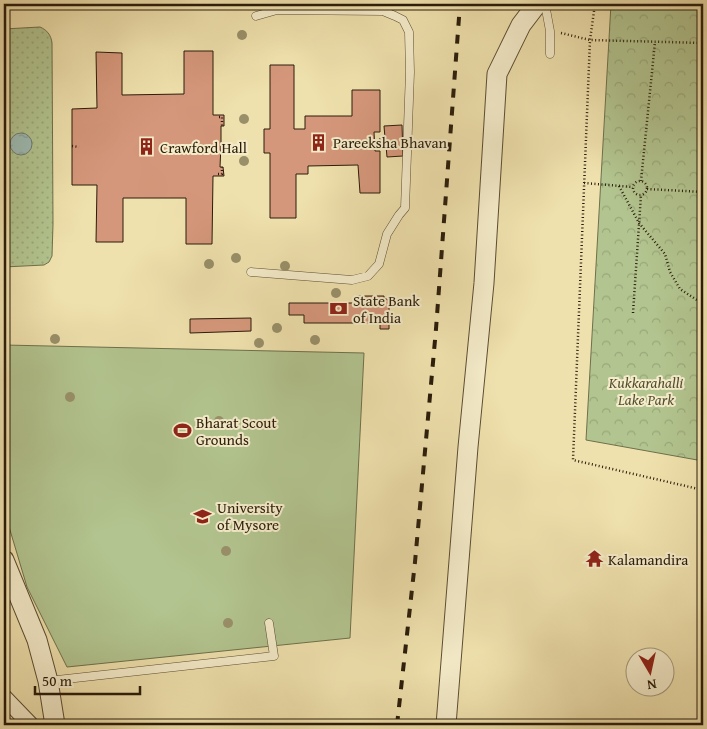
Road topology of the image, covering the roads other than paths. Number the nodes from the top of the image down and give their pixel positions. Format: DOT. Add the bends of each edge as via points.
graph roads {
  1 [pos="537,4"];
  2 [pos="545,4"];
  3 [pos="256,16"];
  4 [pos="550,54"];
  5 [pos="251,272"];
  6 [pos="4,560"];
  7 [pos="269,623"];
  8 [pos="48,681"];
  9 [pos="4,697"];
  10 [pos="31,725"];
  11 [pos="54,725"];
  12 [pos="446,725"];
  1 -- 12 [label="street" via="521,26 497,74 484,283"];
  2 -- 4 [label="lane"];
  3 -- 5 [label="lane" via="277,10 383,11 403,20 409,32 410,72 405,208 387,234 379,264 368,276 352,280"];
  6 -- 8 [label="street" via="37,640"];
  7 -- 8 [label="lane" via="274,656"];
  8 -- 11 [label="street"];
  9 -- 10 [label="street"];
}
